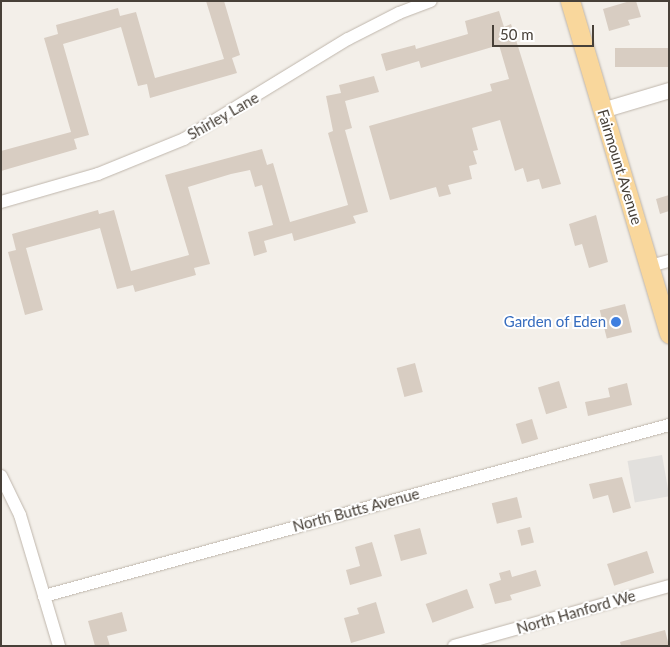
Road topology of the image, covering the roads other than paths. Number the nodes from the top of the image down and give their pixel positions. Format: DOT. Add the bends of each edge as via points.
graph roads {
  1 [pos="431,1"];
  2 [pos="570,1"];
  3 [pos="669,90"];
  4 [pos="602,110"];
  5 [pos="1,202"];
  6 [pos="669,260"];
  7 [pos="650,266"];
  8 [pos="669,334"];
  9 [pos="669,425"];
  10 [pos="1,476"];
  11 [pos="669,586"];
  12 [pos="44,596"];
  13 [pos="59,646"];
  14 [pos="454,646"];
  1 -- 5 [label="street, Shirley Lane" via="398,13 348,39 184,139 98,174"];
  2 -- 4 [label="main road, Fairmount Avenue"];
  3 -- 4 [label="street"];
  4 -- 7 [label="main road, Fairmount Avenue"];
  6 -- 7 [label="street"];
  7 -- 8 [label="main road, Fairmount Avenue"];
  9 -- 12 [label="street, North Butts Avenue"];
  10 -- 12 [label="street" via="20,515"];
  11 -- 14 [label="street, North Hanford We"];
  12 -- 13 [label="street"];
}
